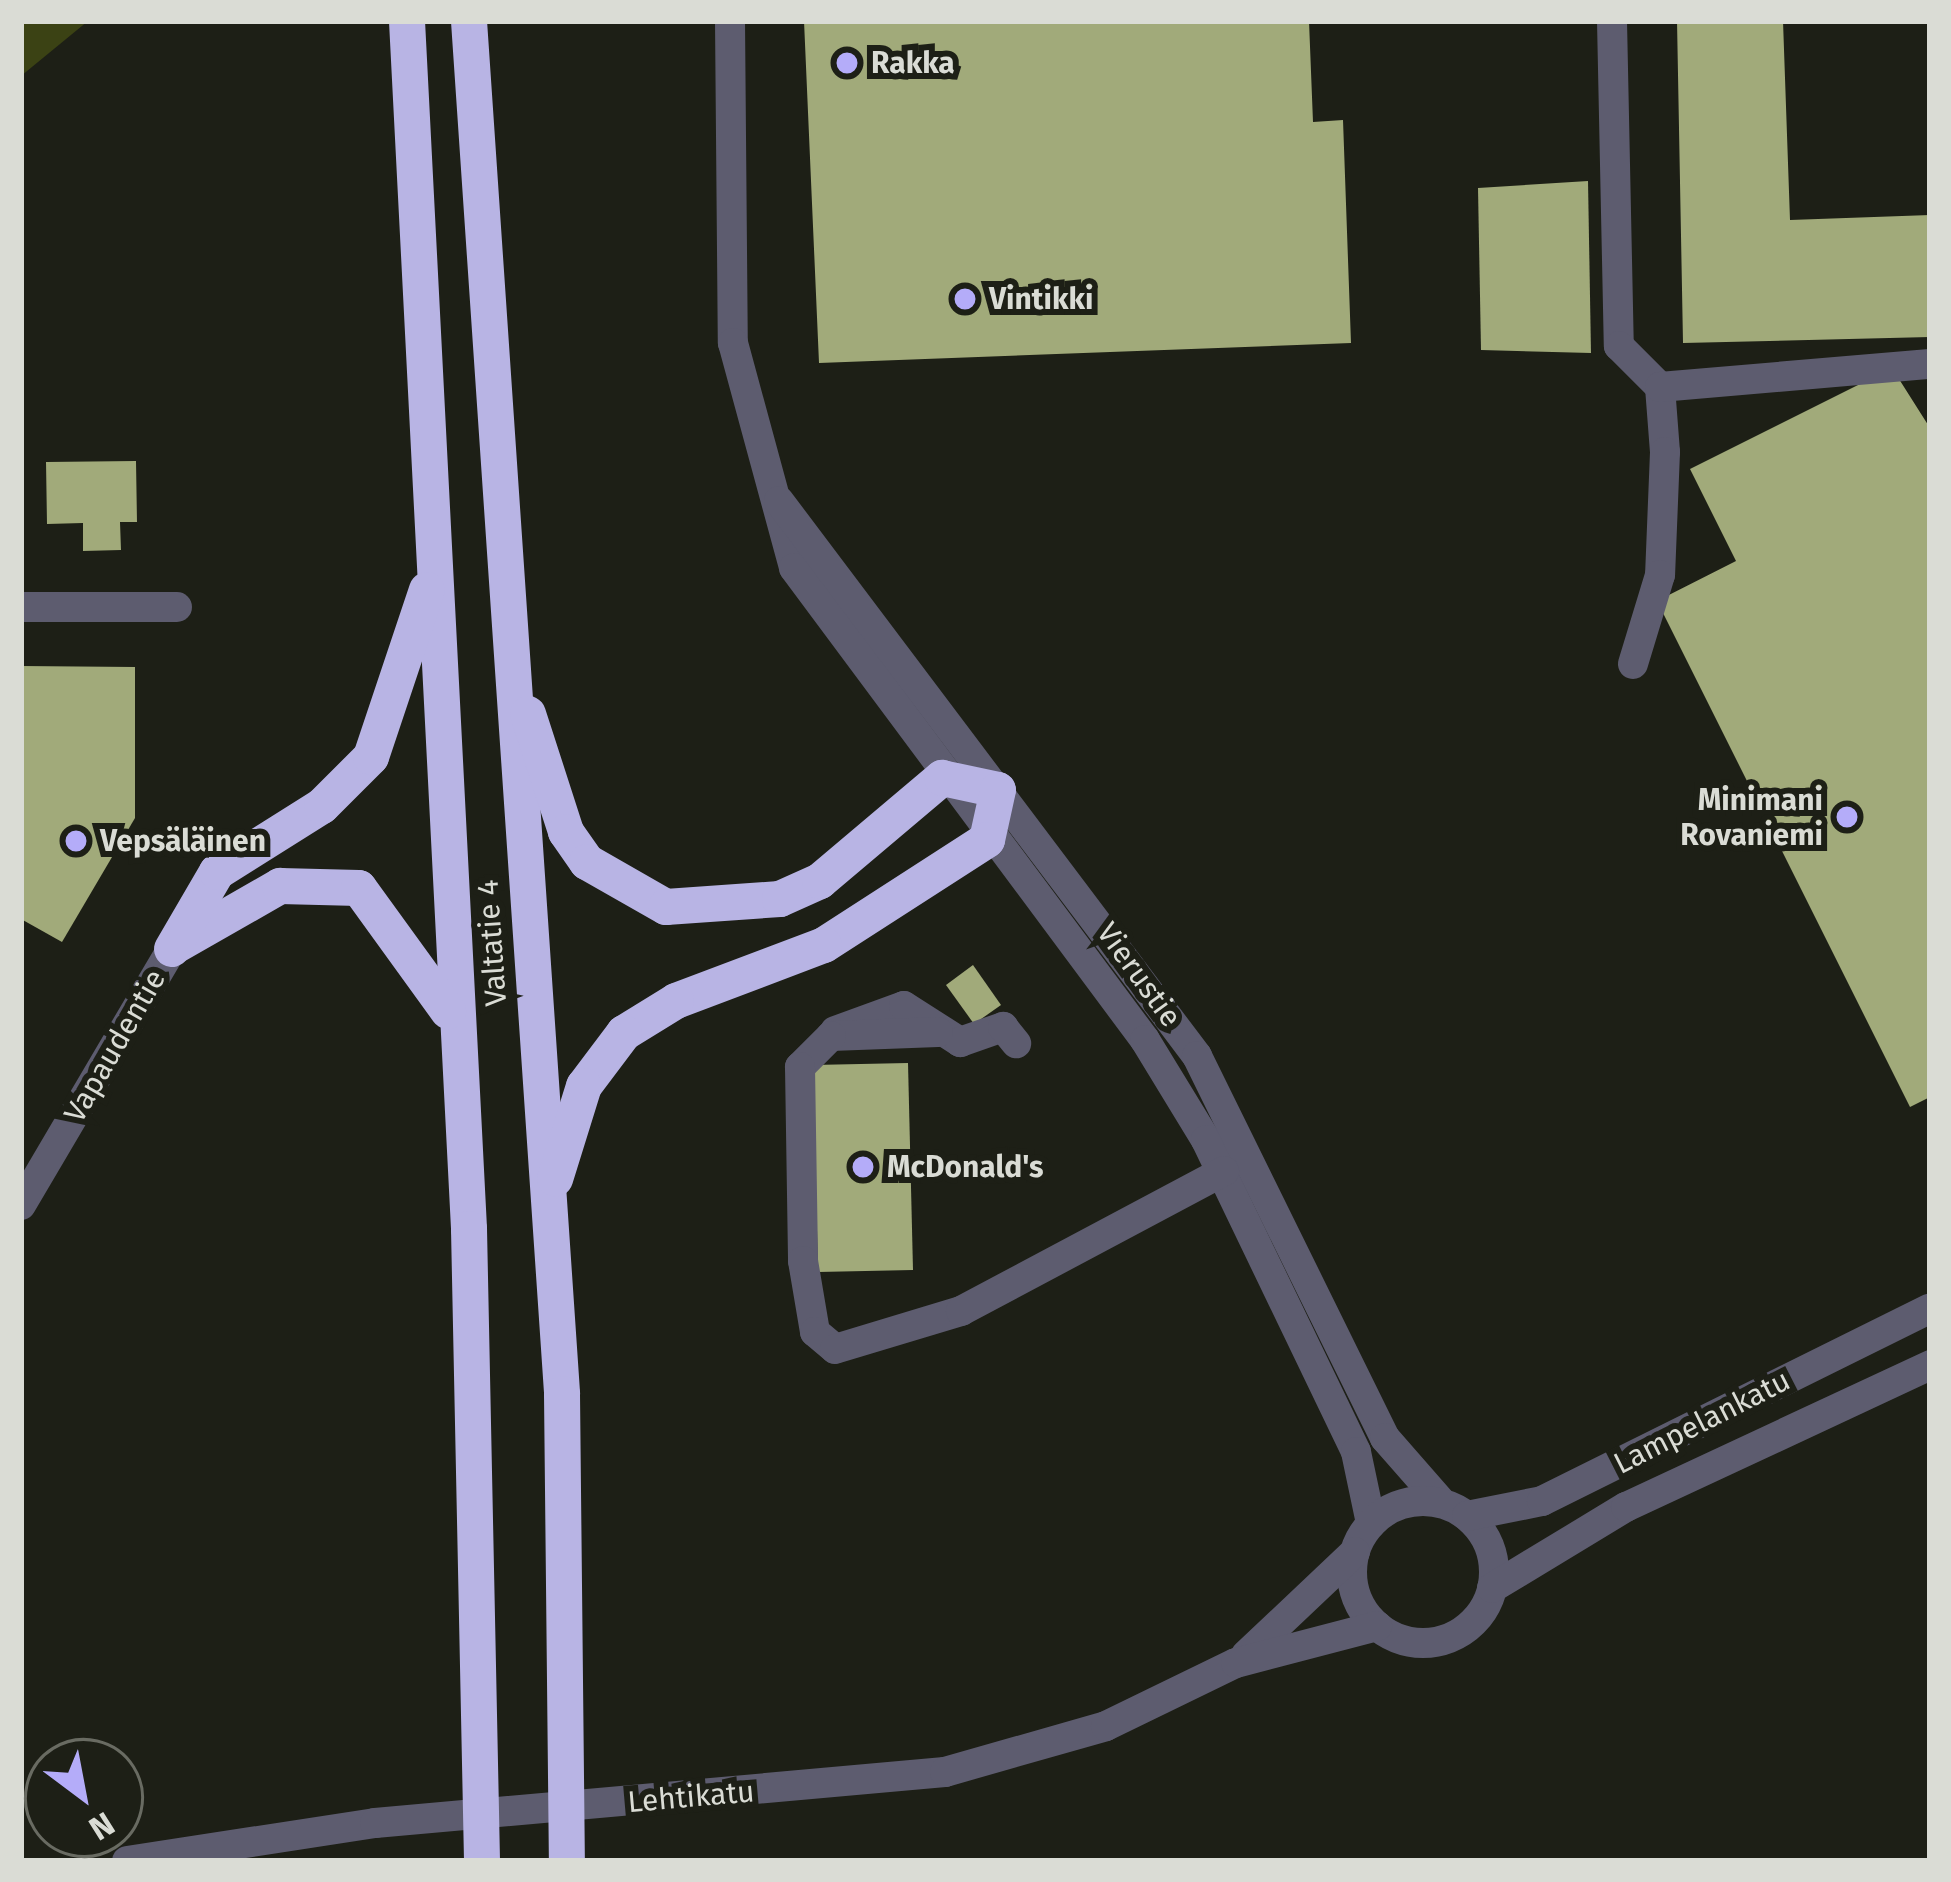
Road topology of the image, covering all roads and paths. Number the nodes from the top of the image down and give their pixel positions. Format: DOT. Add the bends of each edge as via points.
graph roads {
  1 [pos="407,21"];
  2 [pos="469,21"];
  3 [pos="730,21"];
  4 [pos="1612,21"];
  5 [pos="1930,364"];
  6 [pos="1660,387"];
  7 [pos="768,487"];
  8 [pos="436,527"];
  9 [pos="21,607"];
  10 [pos="177,607"];
  11 [pos="512,664"];
  12 [pos="1633,664"];
  13 [pos="942,778"];
  14 [pos="998,790"];
  15 [pos="987,840"];
  16 [pos="172,949"];
  17 [pos="450,1014"];
  18 [pos="1016,1043"];
  19 [pos="1224,1171"];
  20 [pos="549,1202"];
  21 [pos="21,1205"];
  22 [pos="1930,1308"];
  23 [pos="1930,1365"];
  24 [pos="1454,1509"];
  25 [pos="1371,1523"];
  26 [pos="1355,1552"];
  27 [pos="1492,1588"];
  28 [pos="1377,1626"];
  29 [pos="1236,1663"];
  30 [pos="127,1861"];
  31 [pos="482,1861"];
  32 [pos="568,1861"];
  1 -- 8 [label="highway, Valtatie 4"];
  2 -- 11 [label="highway, Valtatie 4"];
  3 -- 7 [label="street, Vierustie" via="734,344"];
  4 -- 6 [label="street" via="1619,346"];
  5 -- 6 [label="street"];
  6 -- 12 [label="street" via="1660,575"];
  7 -- 13 [label="street, Vierustie" via="794,568"];
  7 -- 14 [label="street, Vierustie"];
  8 -- 16 [label="highway" via="400,694 352,780 217,872"];
  8 -- 17 [label="highway, Valtatie 4"];
  9 -- 10 [label="street"];
  11 -- 13 [label="highway" via="566,832 612,885 666,907 735,909 820,880"];
  11 -- 20 [label="highway, Valtatie 4"];
  13 -- 14 [label="highway"];
  13 -- 15 [label="street, Vierustie"];
  14 -- 15 [label="highway"];
  14 -- 24 [label="street, Vierustie" via="1197,1056 1385,1438"];
  15 -- 19 [label="street, Vierustie" via="1145,1040"];
  15 -- 20 [label="highway" via="824,945 676,1000 624,1033 584,1087"];
  16 -- 17 [label="highway" via="280,886 359,888 403,934"];
  16 -- 21 [label="street, Vapaudentie"];
  17 -- 31 [label="highway, Valtatie 4" via="469,1228"];
  18 -- 19 [label="street" via="1004,1027 960,1042 938,1032 926,1010 904,1006 852,1018 800,1067 815,1332 835,1349 998,1292"];
  19 -- 25 [label="street, Vierustie" via="1356,1452"];
  20 -- 32 [label="highway, Valtatie 4"];
  22 -- 24 [label="street, Lampelankatu" via="1542,1501"];
  23 -- 27 [label="street, Lampelankatu" via="1626,1507"];
  24 -- 25 [label="street" via="1411,1502"];
  24 -- 27 [label="street" via="1490,1547"];
  25 -- 26 [label="street"];
  26 -- 28 [label="street" via="1357,1598"];
  26 -- 29 [label="street, Lehtikatu"];
  27 -- 28 [label="street" via="1469,1626 1442,1640"];
  28 -- 29 [label="street, Lehtikatu"];
  29 -- 30 [label="street, Lehtikatu" via="1106,1726 945,1772 375,1823"];
}
